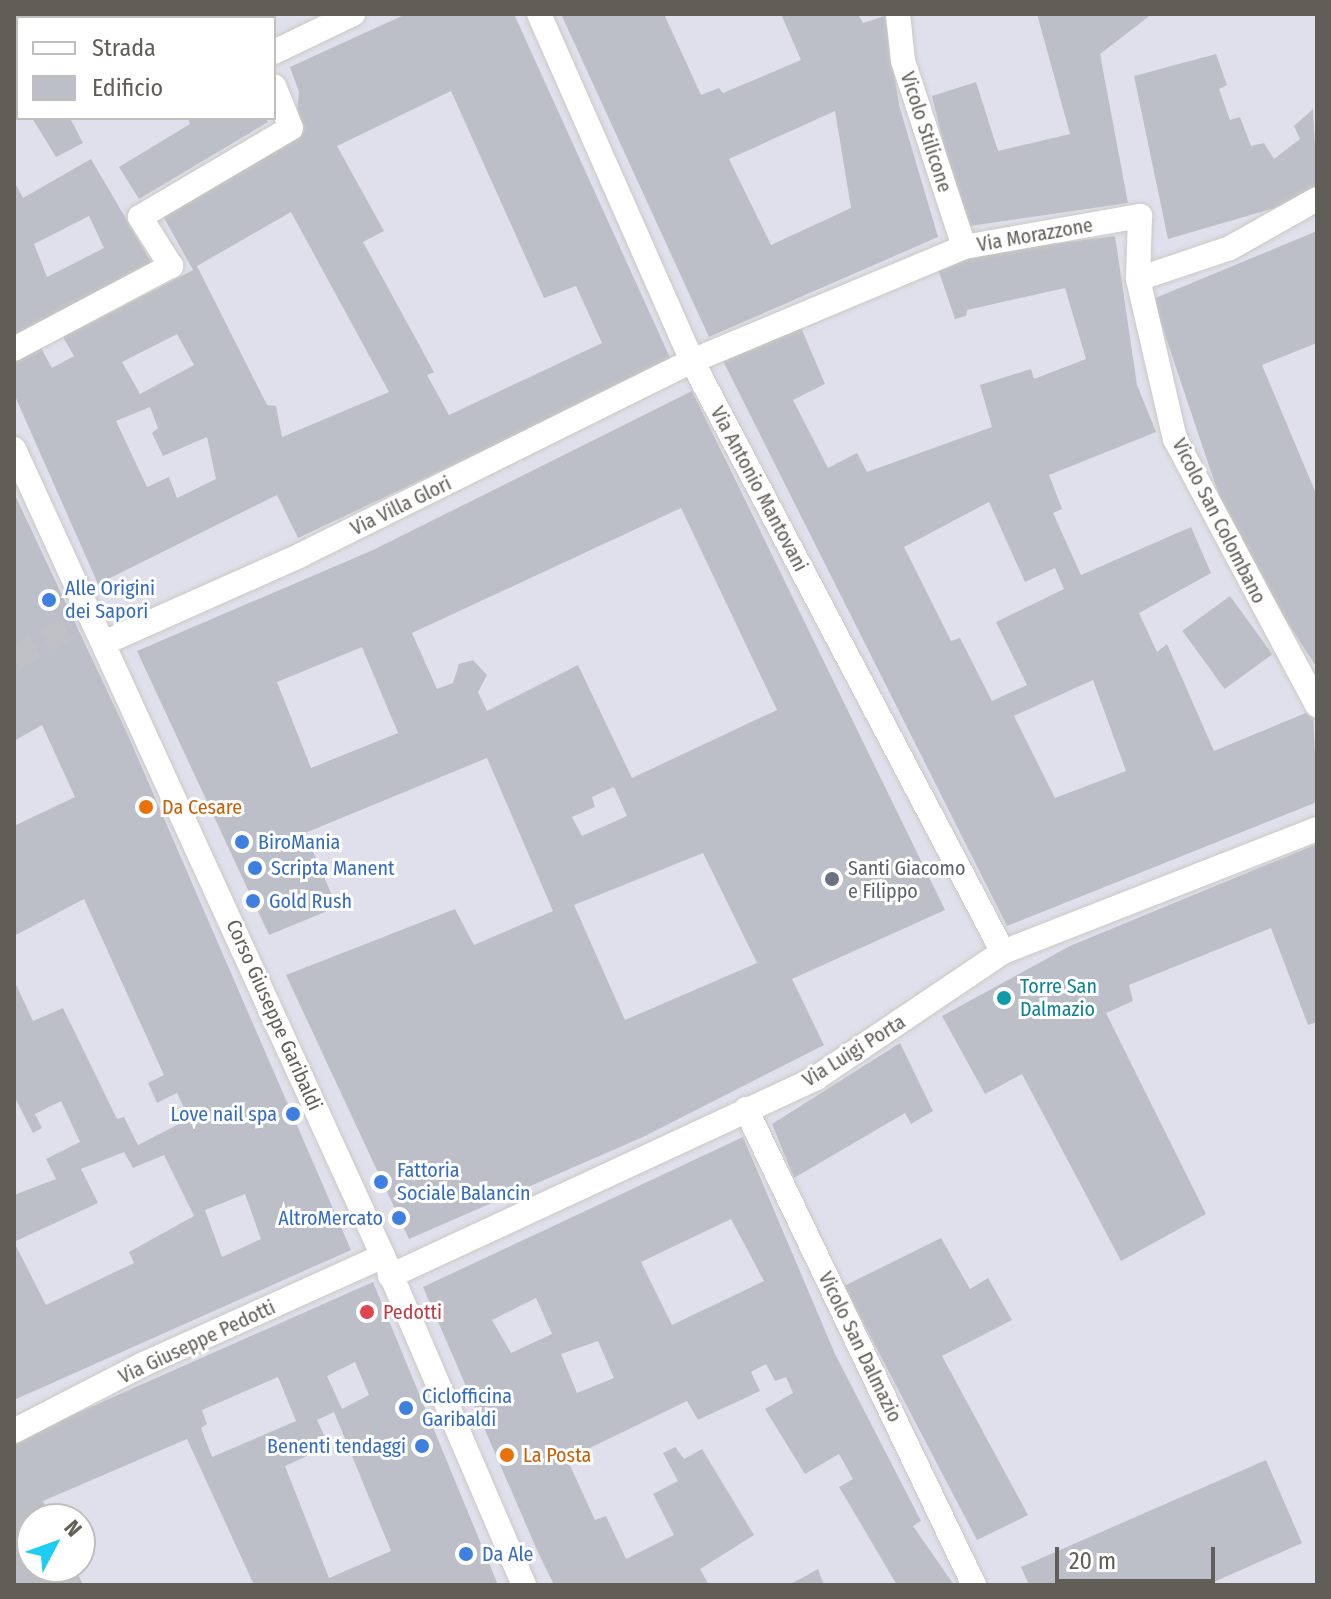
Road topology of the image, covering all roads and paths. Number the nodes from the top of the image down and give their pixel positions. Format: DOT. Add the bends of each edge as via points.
graph roads {
  1 [pos="539,14"];
  2 [pos="898,14"];
  3 [pos="353,15"];
  4 [pos="276,51"];
  5 [pos="276,91"];
  6 [pos="1317,199"];
  7 [pos="964,247"];
  8 [pos="1138,279"];
  9 [pos="14,349"];
  10 [pos="692,361"];
  11 [pos="14,449"];
  12 [pos="106,642"];
  13 [pos="1317,705"];
  14 [pos="1317,829"];
  15 [pos="1003,952"];
  16 [pos="746,1109"];
  17 [pos="386,1266"];
  18 [pos="14,1431"];
  19 [pos="524,1585"];
  20 [pos="974,1585"];
  1 -- 10 [label="street, Via Antonio Mantovani"];
  2 -- 7 [label="street, Vicolo Stilicone" via="903,61"];
  3 -- 4 [label="street"];
  5 -- 9 [label="street" via="291,128 140,217 171,266"];
  6 -- 8 [label="street" via="1230,248"];
  7 -- 8 [label="street, Via Morazzone" via="1140,216"];
  7 -- 10 [label="street, Via Morazzone"];
  8 -- 13 [label="street, Vicolo San Colombano" via="1175,439"];
  10 -- 12 [label="street, Via Villa Glori" via="301,555"];
  10 -- 15 [label="street, Via Antonio Mantovani"];
  11 -- 12 [label="street, Corso Giuseppe Garibaldi" via="85,620"];
  12 -- 17 [label="street, Corso Giuseppe Garibaldi"];
  14 -- 15 [label="street, Via Luigi Porta"];
  15 -- 16 [label="street, Via Luigi Porta" via="816,1078"];
  16 -- 17 [label="street, Via Luigi Porta"];
  16 -- 20 [label="street, Vicolo San Dalmazio"];
  17 -- 18 [label="street, Via Giuseppe Pedotti" via="144,1364"];
  17 -- 19 [label="street, Corso Giuseppe Garibaldi"];
}
